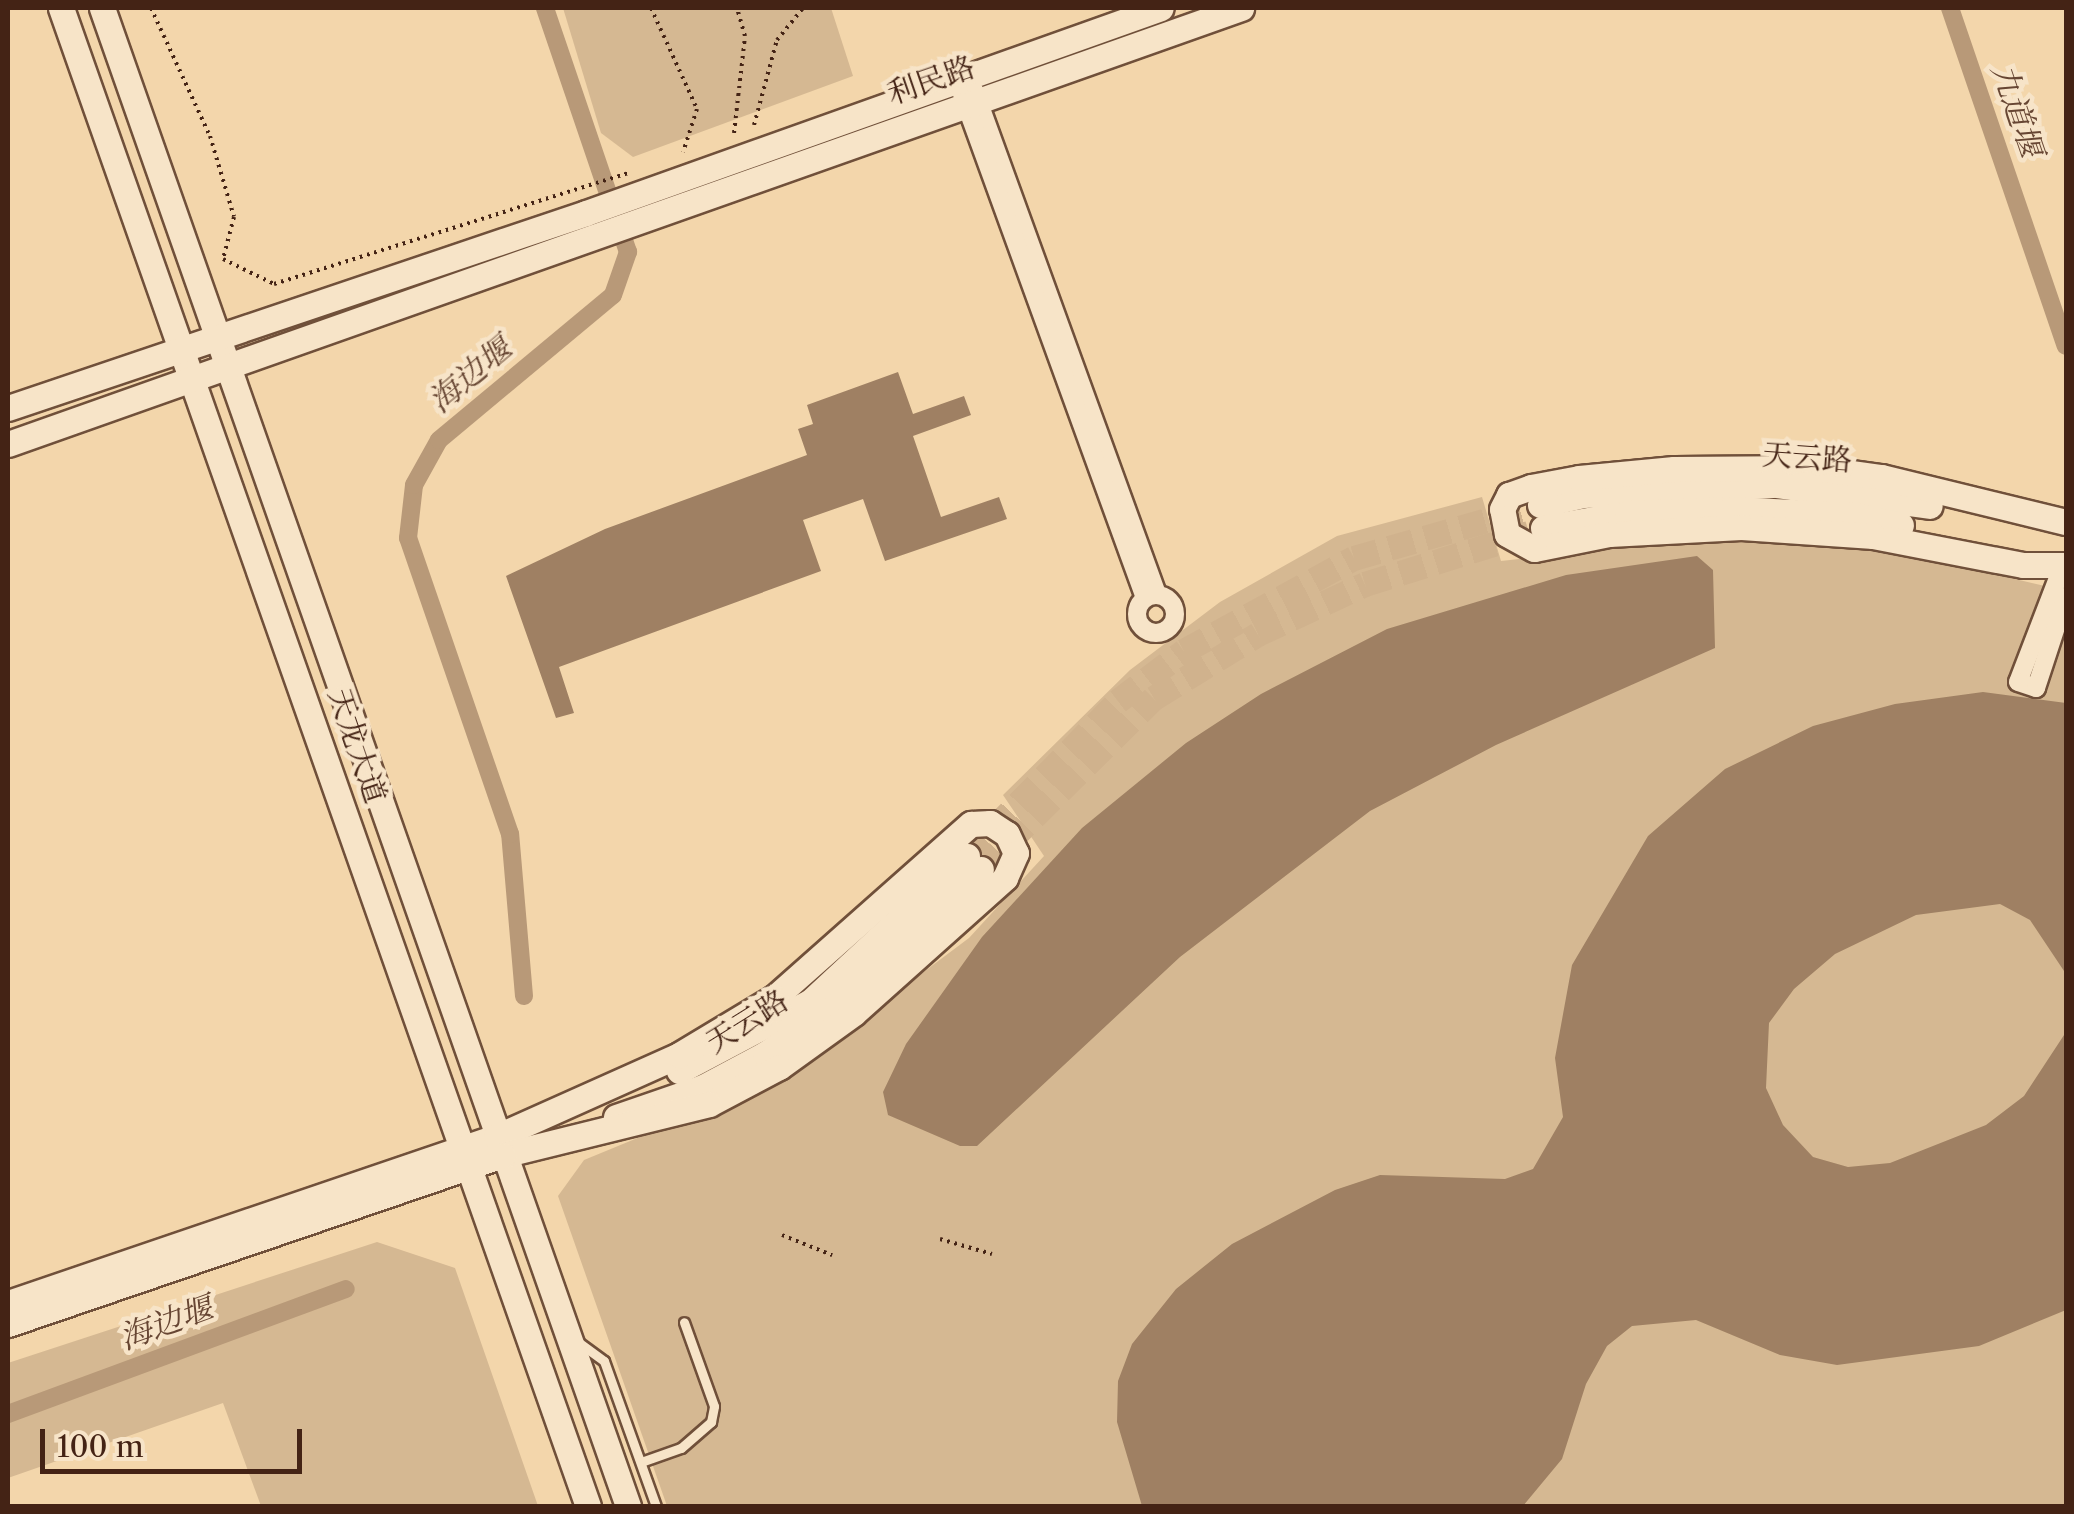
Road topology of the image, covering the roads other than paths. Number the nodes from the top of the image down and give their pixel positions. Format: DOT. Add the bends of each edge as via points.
graph roads {
  1 [pos="61,8"];
  2 [pos="102,8"];
  3 [pos="1161,8"];
  4 [pos="1241,8"];
  5 [pos="967,89"];
  6 [pos="583,213"];
  7 [pos="218,334"];
  8 [pos="185,346"];
  9 [pos="229,365"];
  10 [pos="196,378"];
  11 [pos="8,408"];
  12 [pos="8,444"];
  13 [pos="2066,522"];
  14 [pos="2066,538"];
  15 [pos="2065,565"];
  16 [pos="1151,596"];
  17 [pos="2066,597"];
  18 [pos="974,863"];
  19 [pos="499,1146"];
  20 [pos="465,1158"];
  21 [pos="8,1304"];
  22 [pos="684,1322"];
  23 [pos="8,1324"];
  24 [pos="566,1333"];
  25 [pos="640,1462"];
  26 [pos="588,1506"];
  27 [pos="628,1506"];
  28 [pos="656,1506"];
  1 -- 8 [label="main road, 天龙大道"];
  2 -- 7 [label="main road, 天龙大道"];
  3 -- 5 [label="main road, 利民路"];
  4 -- 5 [label="main road, 利民路"];
  5 -- 6 [label="main road, 利民路"];
  5 -- 16 [label="street"];
  6 -- 7 [label="main road"];
  6 -- 9 [label="main road"];
  7 -- 8 [label="main road"];
  7 -- 9 [label="main road, 天龙大道"];
  8 -- 10 [label="main road, 天龙大道"];
  8 -- 11 [label="main road"];
  9 -- 10 [label="main road"];
  9 -- 19 [label="main road, 天龙大道"];
  10 -- 12 [label="main road"];
  10 -- 20 [label="main road, 天龙大道"];
  13 -- 15 [label="main road" via="1815,468 1579,478 1531,486 1508,496 1502,509 1508,534 1534,550 1609,534 1740,526 1873,536 2022,565"];
  14 -- 15 [label="main road, 天云路" via="1884,496 1777,485 1600,494 1541,517 1856,515"];
  15 -- 17 [label="street" via="2018,682 2036,688"];
  18 -- 19 [label="main road, 天云路" via="849,996 764,1054 704,1087"];
  19 -- 19 [label="main road" via="662,1120 779,1067 854,1013 1005,878 1016,853 1007,834 990,823 972,824 774,998 679,1055"];
  19 -- 20 [label="main road"];
  19 -- 24 [label="main road, 天龙大道"];
  20 -- 21 [label="main road"];
  20 -- 23 [label="main road"];
  20 -- 26 [label="main road, 天龙大道"];
  22 -- 25 [label="lane" via="714,1406 711,1422 682,1448"];
  24 -- 25 [label="lane" via="604,1360"];
  24 -- 27 [label="main road, 天龙大道"];
  25 -- 28 [label="lane"];
}
